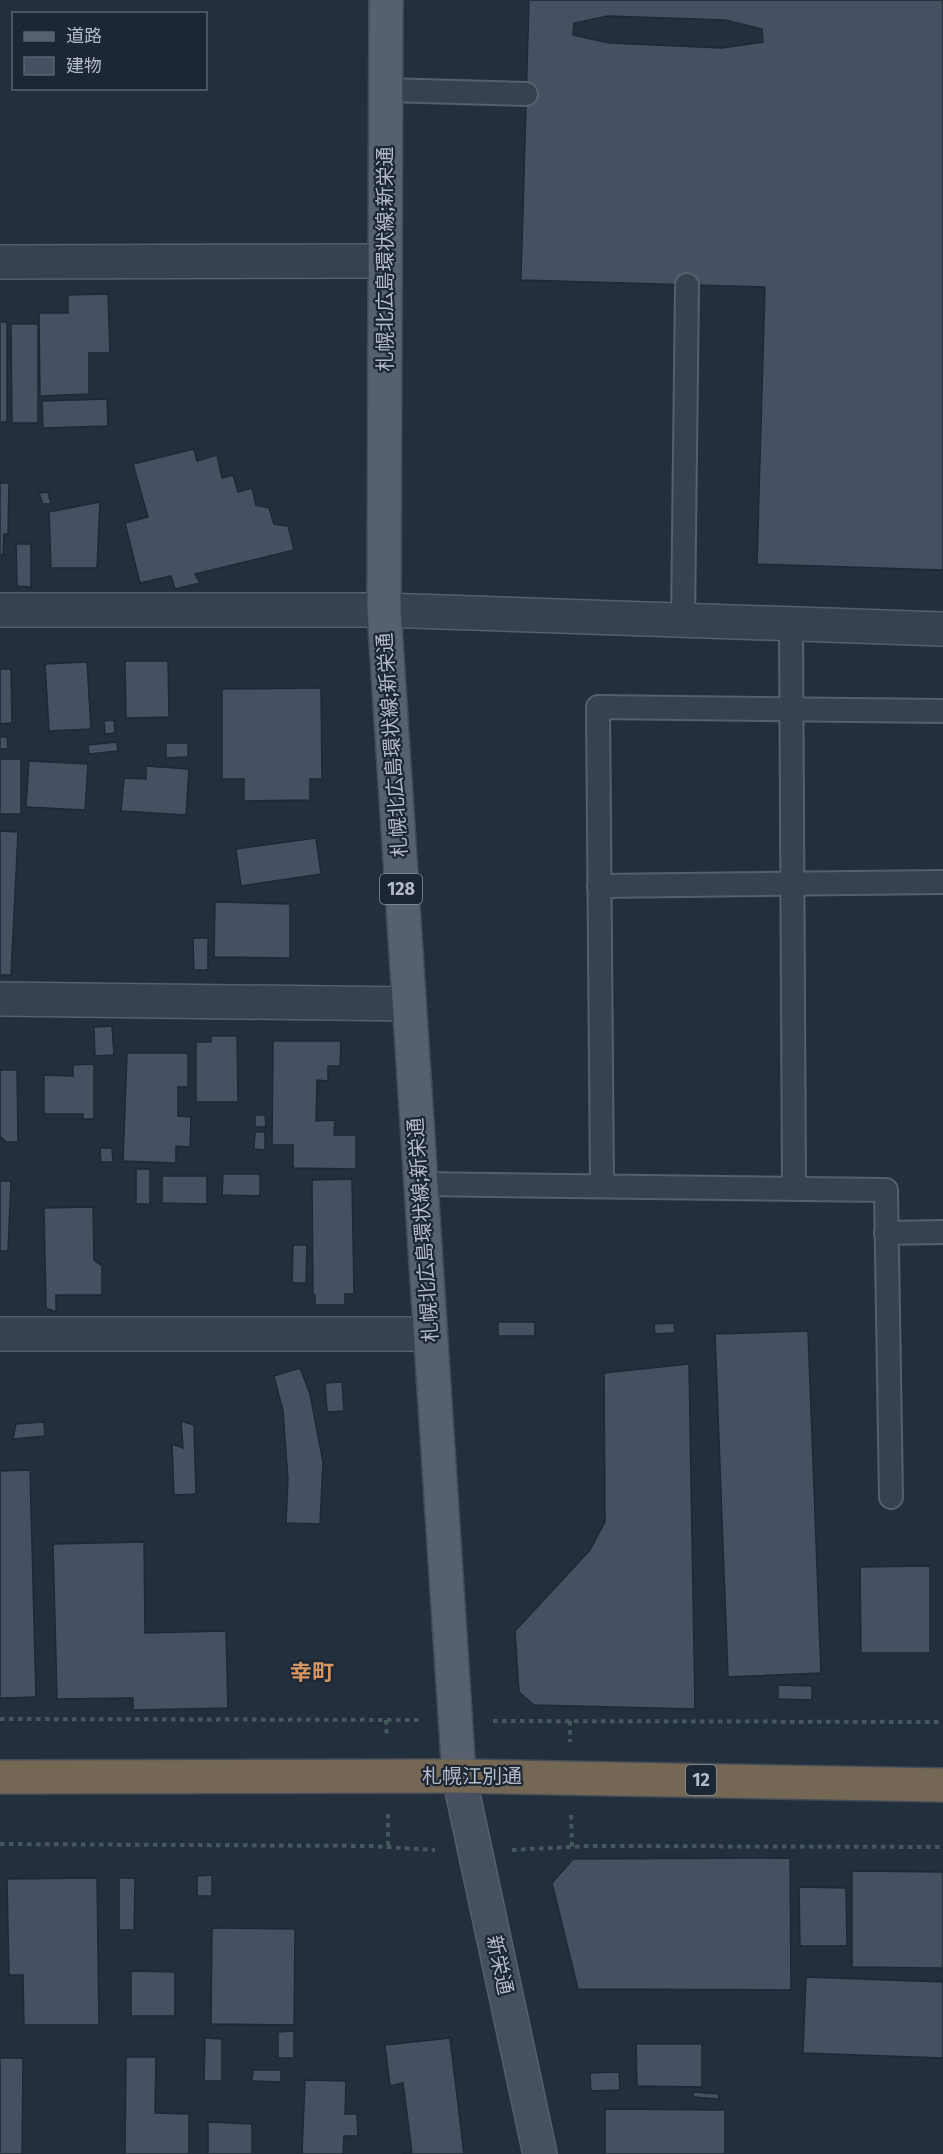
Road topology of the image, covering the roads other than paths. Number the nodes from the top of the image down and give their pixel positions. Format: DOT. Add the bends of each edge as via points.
graph roads {
  1 [pos="386,0"];
  2 [pos="386,90"];
  3 [pos="526,94"];
  4 [pos="385,261"];
  5 [pos="0,262"];
  6 [pos="687,285"];
  7 [pos="0,610"];
  8 [pos="384,610"];
  9 [pos="683,620"];
  10 [pos="791,624"];
  11 [pos="943,629"];
  12 [pos="790,709"];
  13 [pos="943,711"];
  14 [pos="943,882"];
  15 [pos="792,884"];
  16 [pos="599,886"];
  17 [pos="0,999"];
  18 [pos="409,1004"];
  19 [pos="420,1184"];
  20 [pos="602,1186"];
  21 [pos="794,1188"];
  22 [pos="943,1232"];
  23 [pos="886,1233"];
  24 [pos="0,1334"];
  25 [pos="430,1334"];
  26 [pos="891,1497"];
  27 [pos="459,1776"];
  28 [pos="0,1777"];
  29 [pos="943,1785"];
  30 [pos="540,2154"];
  1 -- 2 [label="main road, 札幌北広島環状線;新栄通 / 128"];
  2 -- 3 [label="lane"];
  2 -- 4 [label="main road, 札幌北広島環状線;新栄通 / 128"];
  4 -- 5 [label="street"];
  4 -- 8 [label="main road, 札幌北広島環状線;新栄通 / 128"];
  6 -- 9 [label="lane"];
  7 -- 8 [label="street"];
  8 -- 9 [label="street"];
  8 -- 18 [label="main road, 札幌北広島環状線;新栄通 / 128"];
  9 -- 10 [label="street"];
  10 -- 11 [label="street"];
  10 -- 12 [label="lane"];
  12 -- 13 [label="lane"];
  12 -- 15 [label="lane"];
  12 -- 16 [label="lane" via="598,708"];
  14 -- 15 [label="lane"];
  15 -- 16 [label="lane"];
  15 -- 21 [label="lane"];
  16 -- 20 [label="lane"];
  17 -- 18 [label="street"];
  18 -- 19 [label="main road, 札幌北広島環状線;新栄通 / 128"];
  19 -- 20 [label="lane"];
  19 -- 25 [label="main road, 札幌北広島環状線;新栄通 / 128"];
  20 -- 21 [label="lane"];
  21 -- 23 [label="lane" via="886,1190"];
  22 -- 23 [label="lane"];
  23 -- 26 [label="lane"];
  24 -- 25 [label="street"];
  25 -- 27 [label="main road, 札幌北広島環状線;新栄通 / 128"];
  27 -- 28 [label="highway, 札幌江別通 / 12"];
  27 -- 29 [label="highway, 札幌江別通 / 12"];
  27 -- 30 [label="street, 新栄通"];
}
